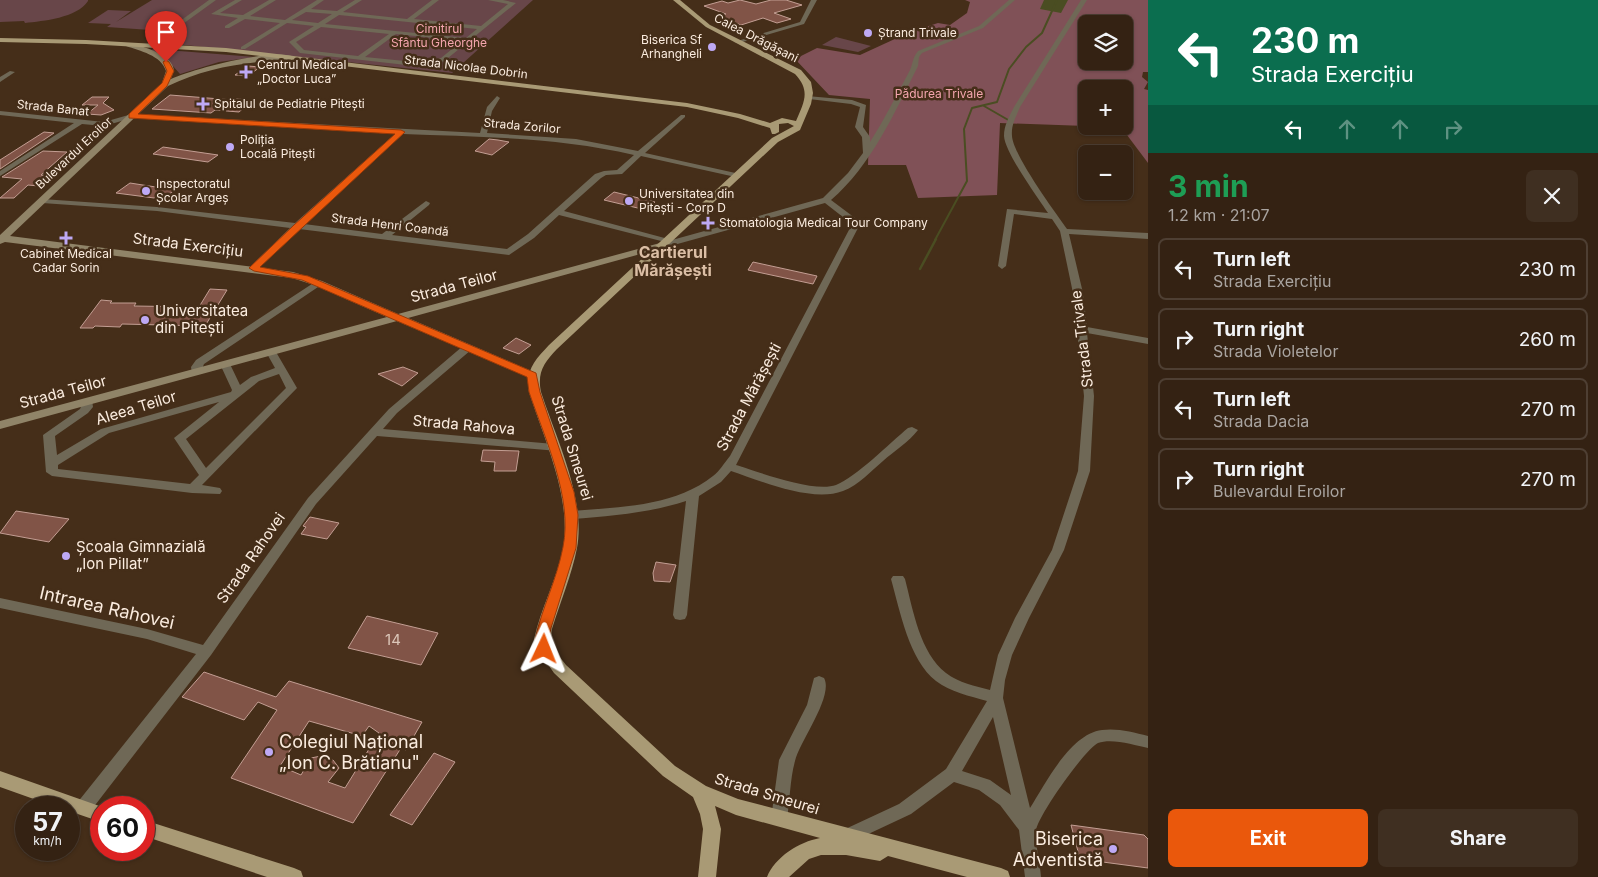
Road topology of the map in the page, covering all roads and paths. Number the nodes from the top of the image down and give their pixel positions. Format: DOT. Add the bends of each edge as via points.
graph roads {
  1 [pos="213,0"];
  2 [pos="239,0"];
  3 [pos="273,0"];
  4 [pos="321,0"];
  5 [pos="359,0"];
  6 [pos="436,0"];
  7 [pos="491,0"];
  8 [pos="676,0"];
  9 [pos="814,0"];
  10 [pos="1012,0"];
  11 [pos="1084,0"];
  12 [pos="306,10"];
  13 [pos="340,13"];
  14 [pos="243,18"];
  15 [pos="409,20"];
  16 [pos="286,22"];
  17 [pos="321,26"];
  18 [pos="226,27"];
  19 [pos="483,28"];
  20 [pos="394,33"];
  21 [pos="0,40"];
  22 [pos="468,40"];
  23 [pos="86,42"];
  24 [pos="737,42"];
  25 [pos="128,45"];
  26 [pos="0,46"];
  27 [pos="148,46"];
  28 [pos="77,47"];
  29 [pos="243,48"];
  30 [pos="295,58"];
  31 [pos="359,58"];
  32 [pos="350,64"];
  33 [pos="12,72"];
  34 [pos="0,80"];
  35 [pos="165,84"];
  36 [pos="497,98"];
  37 [pos="808,100"];
  38 [pos="0,113"];
  39 [pos="132,116"];
  40 [pos="683,116"];
  41 [pos="80,122"];
  42 [pos="778,124"];
  43 [pos="795,127"];
  44 [pos="401,132"];
  45 [pos="482,134"];
  46 [pos="775,140"];
  47 [pos="866,152"];
  48 [pos="640,154"];
  49 [pos="0,174"];
  50 [pos="737,176"];
  51 [pos="826,200"];
  52 [pos="42,201"];
  53 [pos="426,202"];
  54 [pos="558,212"];
  55 [pos="1056,217"];
  56 [pos="297,226"];
  57 [pos="1064,232"];
  58 [pos="1148,236"];
  59 [pos="384,237"];
  60 [pos="1,239"];
  61 [pos="666,242"];
  62 [pos="1002,266"];
  63 [pos="254,268"];
  64 [pos="318,283"];
  65 [pos="397,317"];
  66 [pos="1082,329"];
  67 [pos="1148,341"];
  68 [pos="467,348"];
  69 [pos="271,352"];
  70 [pos="225,364"];
  71 [pos="282,369"];
  72 [pos="196,372"];
  73 [pos="532,376"];
  74 [pos="235,394"];
  75 [pos="88,402"];
  76 [pos="0,425"];
  77 [pos="912,430"];
  78 [pos="373,432"];
  79 [pos="554,448"];
  80 [pos="52,463"];
  81 [pos="728,466"];
  82 [pos="205,475"];
  83 [pos="192,489"];
  84 [pos="216,491"];
  85 [pos="693,494"];
  86 [pos="572,515"];
  87 [pos="898,579"];
  88 [pos="0,603"];
  89 [pos="680,615"];
  90 [pos="206,651"];
  91 [pos="819,682"];
  92 [pos="996,698"];
  93 [pos="1148,742"];
  94 [pos="952,774"];
  95 [pos="0,779"];
  96 [pos="700,792"];
  97 [pos="83,808"];
  98 [pos="90,810"];
  99 [pos="779,820"];
  100 [pos="1027,828"];
  101 [pos="155,832"];
  102 [pos="847,836"];
  103 [pos="927,859"];
  104 [pos="997,876"];
  105 [pos="294,877"];
  106 [pos="707,877"];
  107 [pos="776,877"];
  108 [pos="1033,877"];
  1 -- 27 [label="street"];
  2 -- 14 [label="street" via="214,14"];
  3 -- 14 [label="street"];
  4 -- 12 [label="street"];
  5 -- 13 [label="street"];
  6 -- 15 [label="street"];
  7 -- 19 [label="street" via="513,3"];
  8 -- 24 [label="main road, Calea Drăgășani" via="701,22"];
  9 -- 24 [label="street" via="802,23"];
  10 -- 47 [label="street, Strada Teilor" via="981,27 920,52 900,97"];
  11 -- 55 [label="street, Strada Trivale" via="1009,124 1008,138 1020,164"];
  12 -- 13 [label="street"];
  12 -- 16 [label="street"];
  13 -- 15 [label="street"];
  13 -- 17 [label="street"];
  14 -- 16 [label="street"];
  14 -- 18 [label="street"];
  15 -- 19 [label="street"];
  15 -- 20 [label="street"];
  16 -- 17 [label="street"];
  16 -- 29 [label="street"];
  17 -- 20 [label="street"];
  17 -- 31 [label="street" via="292,42 302,52"];
  19 -- 22 [label="street"];
  20 -- 22 [label="street"];
  20 -- 31 [label="street"];
  21 -- 23 [label="main road, Strada Nicolae Dobrin"];
  22 -- 31 [label="street" via="443,60 415,64"];
  23 -- 25 [label="main road, Strada Nicolae Dobrin"];
  23 -- 28 [label="main road"];
  24 -- 37 [label="main road, Calea Drăgășani" via="798,72 807,82"];
  25 -- 27 [label="main road, Strada Nicolae Dobrin"];
  25 -- 28 [label="main road, Strada Nicolae Dobrin"];
  25 -- 35 [label="street" via="166,62 170,71"];
  26 -- 28 [label="main road, Strada Nicolae Dobrin"];
  27 -- 30 [label="main road, Strada Nicolae Dobrin"];
  30 -- 32 [label="main road, Strada Nicolae Dobrin"];
  30 -- 35 [label="street, Bulevardul Eroilor" via="252,59 215,65"];
  31 -- 32 [label="street"];
  32 -- 42 [label="main road, Strada Nicolae Dobrin" via="687,105"];
  33 -- 34 [label="street"];
  35 -- 39 [label="street, Bulevardul Eroilor"];
  36 -- 45 [label="street" via="488,107"];
  37 -- 42 [label="main road"];
  37 -- 43 [label="main road"];
  37 -- 47 [label="street" via="852,102 864,106 859,127 866,138"];
  38 -- 41 [label="street, Strada Banat"];
  39 -- 41 [label="street, Strada Banat" via="104,124"];
  39 -- 44 [label="street, Strada Banat"];
  39 -- 52 [label="street, Bulevardul Eroilor"];
  40 -- 48 [label="street"];
  41 -- 49 [label="street"];
  42 -- 43 [label="main road, Strada Nicolae Dobrin"];
  42 -- 46 [label="main road"];
  43 -- 46 [label="main road"];
  44 -- 45 [label="street, Strada Zorilor"];
  44 -- 56 [label="street"];
  45 -- 48 [label="street, Strada Zorilor" via="584,143"];
  46 -- 50 [label="main road"];
  47 -- 51 [label="street, Strada Teilor" via="840,190"];
  48 -- 50 [label="street, Strada Zorilor"];
  48 -- 54 [label="street, Strada Henri Coandă" via="620,172 598,176"];
  50 -- 61 [label="main road"];
  51 -- 61 [label="street, Strada Teilor"];
  51 -- 81 [label="street, Strada Mărășești" via="852,220 854,228"];
  52 -- 56 [label="street, Strada Henri Coandă" via="112,204"];
  52 -- 60 [label="street, Bulevardul Eroilor"];
  53 -- 59 [label="street"];
  54 -- 59 [label="street, Strada Henri Coandă" via="509,252"];
  54 -- 61 [label="street"];
  55 -- 57 [label="street, Strada Trivale"];
  55 -- 62 [label="street" via="1010,211"];
  56 -- 59 [label="street, Strada Henri Coandă"];
  56 -- 63 [label="street"];
  57 -- 58 [label="street"];
  57 -- 66 [label="street, Strada Trivale" via="1078,293"];
  60 -- 63 [label="street, Strada Exercițiu"];
  61 -- 65 [label="street, Strada Teilor"];
  61 -- 73 [label="main road" via="540,361"];
  63 -- 64 [label="street, Strada Exercițiu" via="293,274"];
  64 -- 65 [label="street, Strada Exercițiu"];
  64 -- 72 [label="street" via="200,362"];
  65 -- 68 [label="street, Strada Exercițiu"];
  65 -- 69 [label="street, Strada Teilor"];
  66 -- 67 [label="street"];
  66 -- 92 [label="street, Strada Trivale" via="1089,396 1084,471 1058,550 1005,655"];
  68 -- 73 [label="street, Strada Exercițiu"];
  68 -- 78 [label="street, Strada Rahovei" via="408,397"];
  69 -- 70 [label="street, Strada Teilor"];
  69 -- 71 [label="street"];
  70 -- 72 [label="street, Strada Teilor"];
  70 -- 74 [label="street" via="237,390"];
  71 -- 74 [label="street, Aleea Teilor" via="255,379"];
  71 -- 82 [label="street" via="292,388 290,392"];
  72 -- 75 [label="street, Strada Teilor"];
  73 -- 79 [label="main road, Strada Smeurei"];
  74 -- 80 [label="street, Aleea Teilor" via="105,431"];
  74 -- 82 [label="street, Aleea Teilor" via="180,438"];
  75 -- 76 [label="street, Strada Teilor"];
  75 -- 80 [label="street, Aleea Teilor" via="84,411 49,435"];
  77 -- 81 [label="street" via="842,488 831,490 769,480"];
  78 -- 79 [label="street, Strada Rahova"];
  78 -- 90 [label="street, Strada Rahovei" via="301,514"];
  79 -- 86 [label="main road, Strada Smeurei"];
  80 -- 83 [label="street" via="52,472"];
  81 -- 85 [label="street, Strada Mărășești" via="717,480"];
  82 -- 83 [label="street"];
  83 -- 84 [label="street"];
  85 -- 86 [label="street, Strada Mărășești" via="647,508"];
  85 -- 89 [label="street"];
  86 -- 96 [label="main road, Strada Smeurei" via="570,548 543,634 544,649 587,696 670,771"];
  87 -- 92 [label="street" via="910,623 930,665 941,677"];
  88 -- 90 [label="street, Intrarea Rahovei" via="146,634"];
  90 -- 97 [label="street, Strada Rahovei"];
  91 -- 99 [label="street" via="814,705 787,760"];
  92 -- 94 [label="street, Strada Trivale"];
  92 -- 100 [label="street, Strada Trivale"];
  93 -- 100 [label="street" via="1106,736 1094,738 1083,745"];
  94 -- 100 [label="street, Strada Trivale" via="984,785 1006,800"];
  94 -- 102 [label="street, Strada Trivale" via="905,809"];
  95 -- 97 [label="main road"];
  96 -- 99 [label="main road, Strada Smeurei"];
  96 -- 106 [label="main road" via="712,829"];
  97 -- 98 [label="main road"];
  99 -- 102 [label="main road, Strada Smeurei"];
  100 -- 108 [label="street, Strada Trivale"];
  101 -- 105 [label="main road"];
  102 -- 103 [label="main road, Strada Smeurei"];
  103 -- 104 [label="main road, Strada Smeurei"];
  103 -- 107 [label="main road" via="828,846 814,848 798,856"];
}
